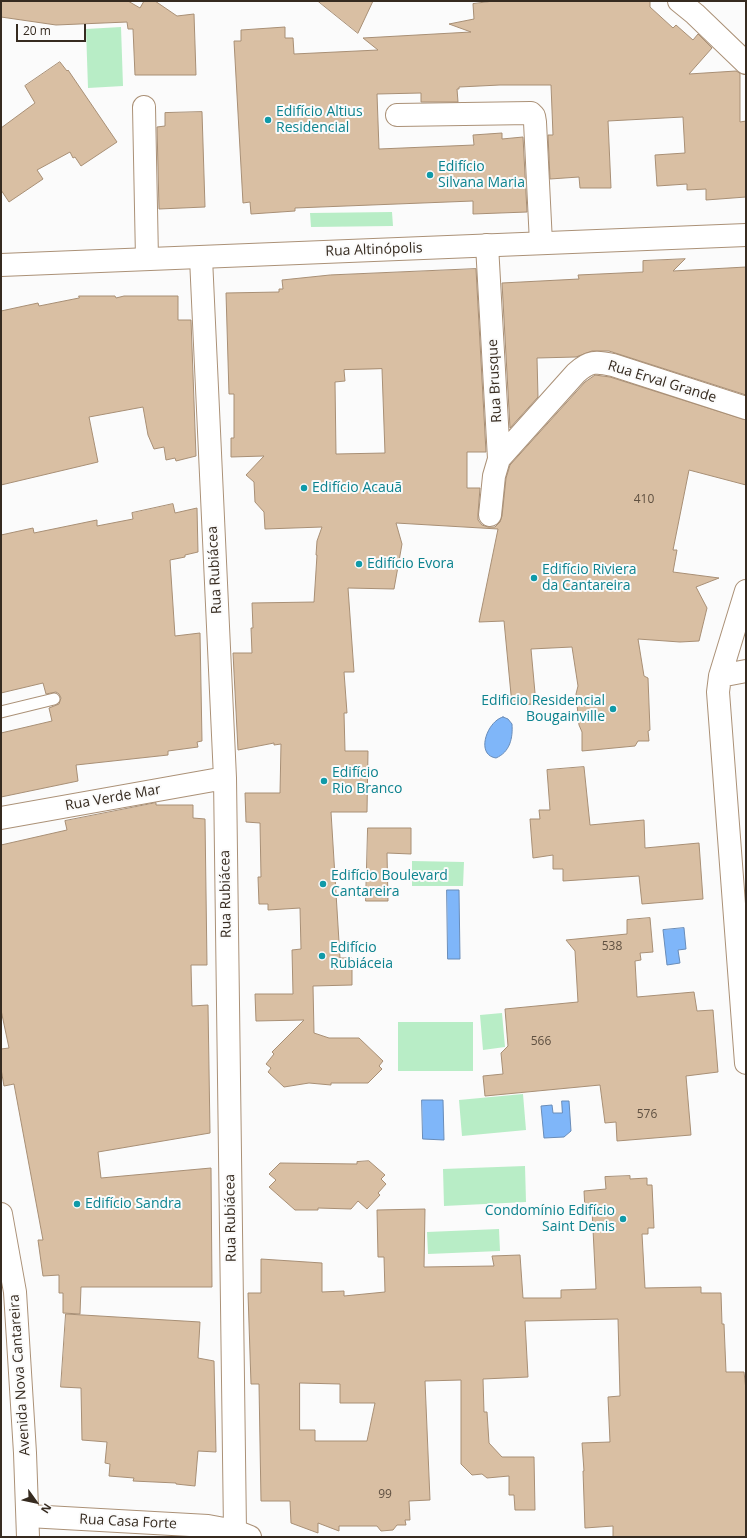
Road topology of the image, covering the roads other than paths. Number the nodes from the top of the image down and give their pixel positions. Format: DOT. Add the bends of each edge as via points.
graph roads {
  1 [pos="680,1"];
  2 [pos="746,63"];
  3 [pos="144,107"];
  4 [pos="397,115"];
  5 [pos="746,235"];
  6 [pos="541,243"];
  7 [pos="487,245"];
  8 [pos="201,258"];
  9 [pos="147,259"];
  10 [pos="1,265"];
  11 [pos="746,408"];
  12 [pos="500,459"];
  13 [pos="490,515"];
  14 [pos="746,591"];
  15 [pos="746,671"];
  16 [pos="720,676"];
  17 [pos="54,699"];
  18 [pos="1,712"];
  19 [pos="225,778"];
  20 [pos="1,818"];
  21 [pos="746,1063"];
  22 [pos="1,1214"];
  23 [pos="28,1516"];
  24 [pos="243,1534"];
  25 [pos="28,1537"];
  1 -- 2 [label="street"];
  3 -- 9 [label="street"];
  4 -- 6 [label="street" via="531,113 535,122"];
  5 -- 6 [label="street, Rua Altinópolis"];
  6 -- 7 [label="street, Rua Altinópolis"];
  7 -- 8 [label="street, Rua Altinópolis"];
  7 -- 12 [label="street, Rua Brusque"];
  8 -- 9 [label="street, Rua Altinópolis"];
  8 -- 19 [label="street, Rua Rubiácea"];
  9 -- 10 [label="street, Rua Altinópolis"];
  11 -- 12 [label="street, Rua Erval Grande" via="613,365 595,362 576,373"];
  12 -- 13 [label="street, Rua Brusque" via="494,476"];
  14 -- 16 [label="street"];
  15 -- 16 [label="street"];
  16 -- 21 [label="street" via="718,707"];
  17 -- 18 [label="lane"];
  19 -- 20 [label="street, Rua Verde Mar"];
  19 -- 24 [label="street, Rua Rubiácea"];
  22 -- 23 [label="street, Avenida Nova Cantareira" via="15,1292"];
  23 -- 24 [label="street, Rua Casa Forte" via="208,1526"];
  23 -- 25 [label="street, Avenida Nova Cantareira"];
}
